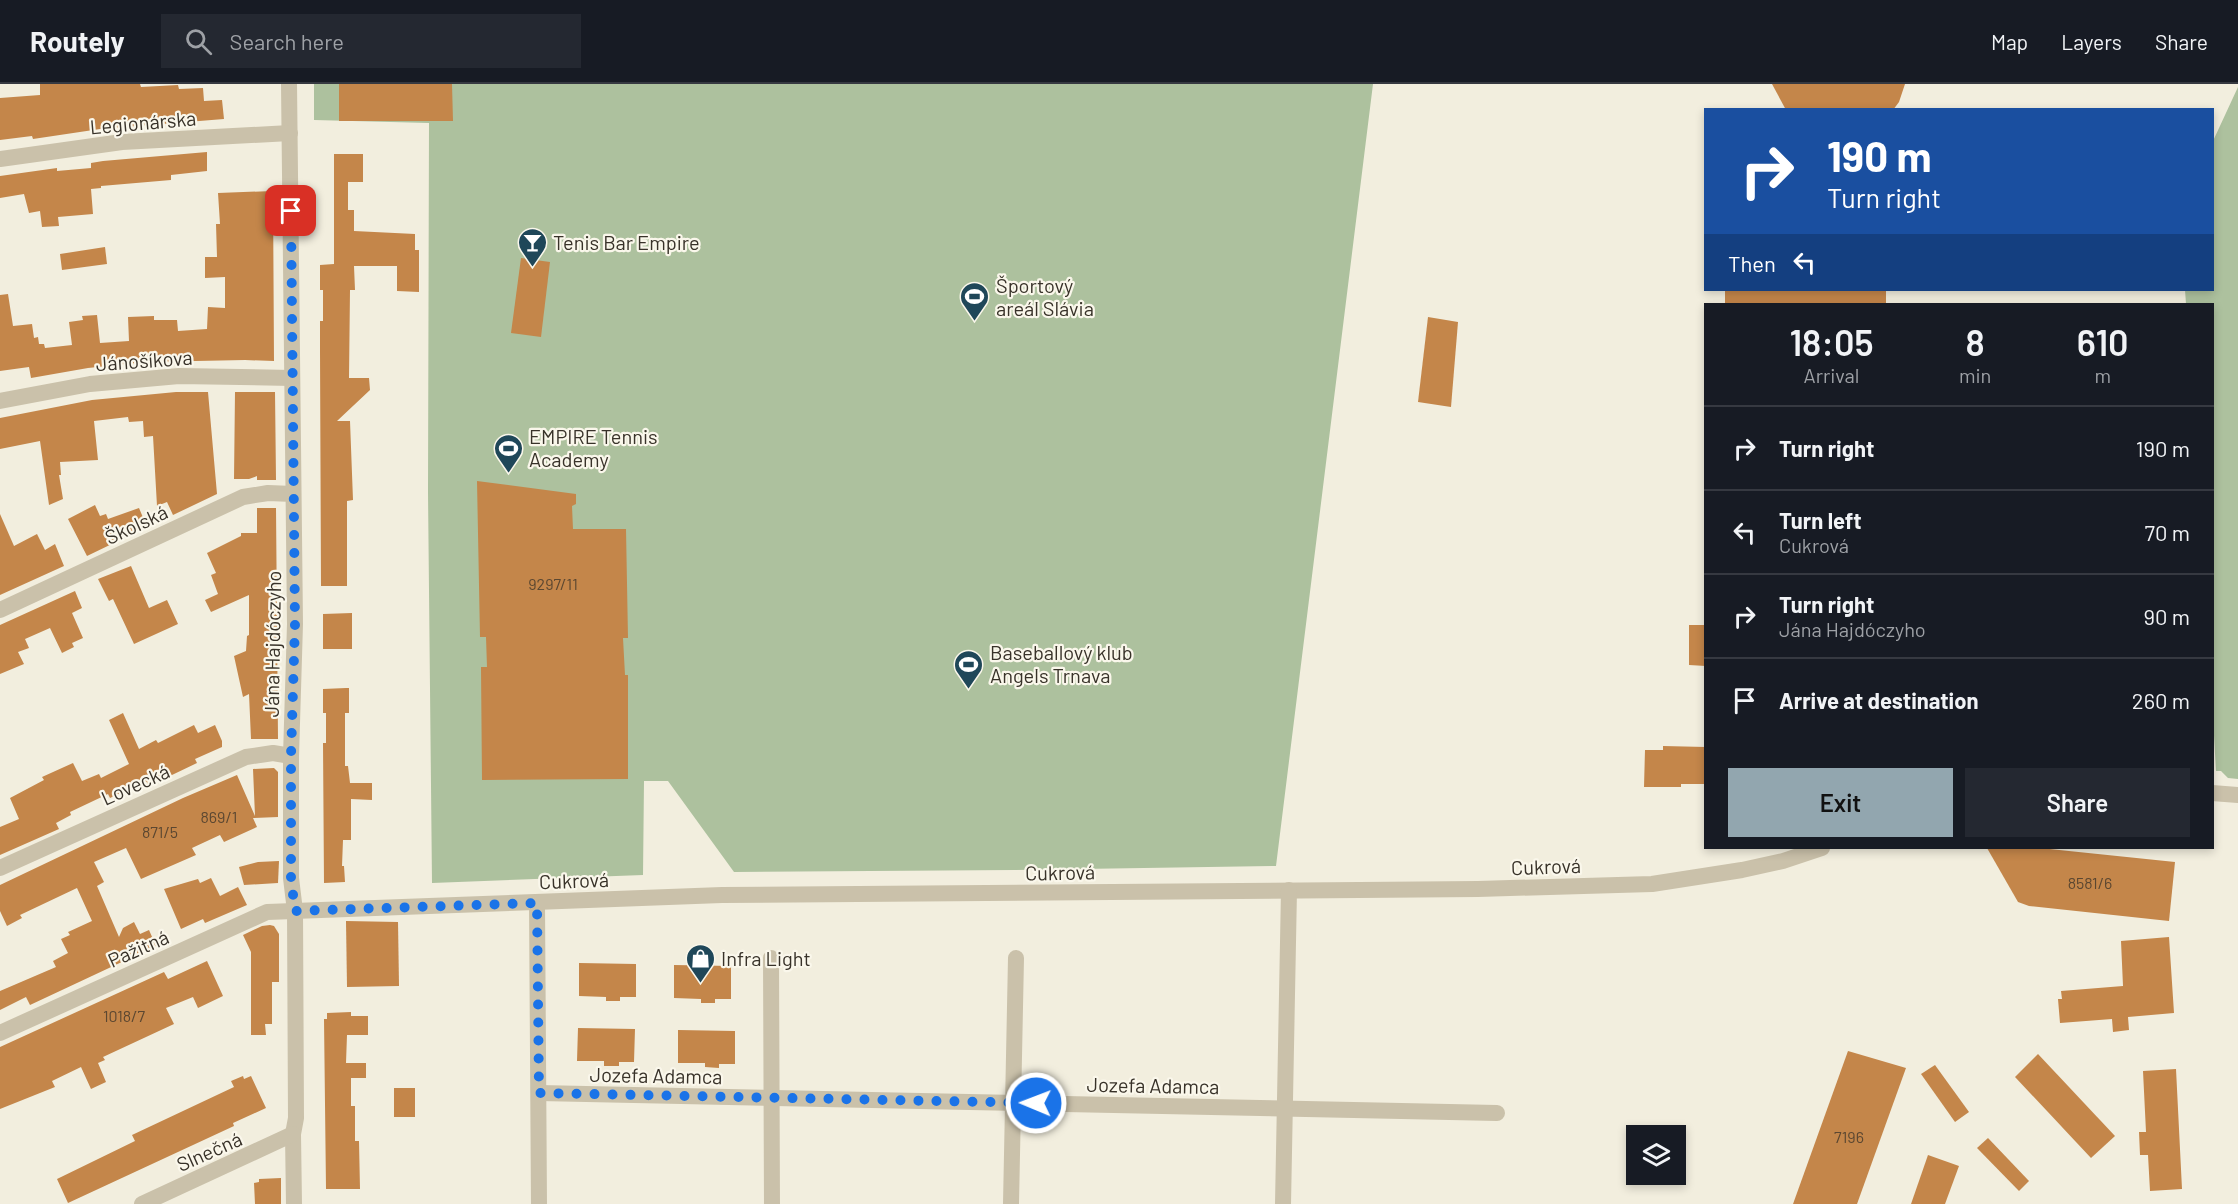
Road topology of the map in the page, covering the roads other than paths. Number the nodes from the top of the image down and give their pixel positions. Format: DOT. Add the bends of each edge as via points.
graph roads {
  1 [pos="289,84"];
  2 [pos="290,133"];
  3 [pos="0,159"];
  4 [pos="292,378"];
  5 [pos="0,401"];
  6 [pos="293,494"];
  7 [pos="0,610"];
  8 [pos="291,756"];
  9 [pos="2214,793"];
  10 [pos="2238,795"];
  11 [pos="1819,849"];
  12 [pos="0,868"];
  13 [pos="1289,890"];
  14 [pos="537,903"];
  15 [pos="295,911"];
  16 [pos="771,958"];
  17 [pos="1016,958"];
  18 [pos="0,1033"];
  19 [pos="539,1093"];
  20 [pos="772,1098"];
  21 [pos="1013,1103"];
  22 [pos="1285,1108"];
  23 [pos="1497,1113"];
  24 [pos="293,1134"];
  25 [pos="142,1204"];
  26 [pos="294,1204"];
  27 [pos="539,1204"];
  28 [pos="772,1204"];
  29 [pos="1011,1204"];
  30 [pos="1283,1204"];
  1 -- 2 [label="street, Jána Hajdóczyho"];
  2 -- 3 [label="street, Legionárska" via="122,142"];
  2 -- 4 [label="street, Jána Hajdóczyho"];
  4 -- 5 [label="street, Jánošíkova" via="179,376 90,384"];
  4 -- 6 [label="street, Jána Hajdóczyho"];
  6 -- 7 [label="street, Školská" via="243,497"];
  6 -- 8 [label="street, Jána Hajdóczyho"];
  8 -- 12 [label="street, Lovecká" via="273,753 246,757"];
  8 -- 15 [label="street, Jána Hajdóczyho" via="291,878"];
  9 -- 10 [label="street"];
  11 -- 13 [label="street, Cukrová" via="1742,870 1652,884"];
  13 -- 14 [label="street, Cukrová" via="754,895"];
  13 -- 22 [label="street"];
  14 -- 15 [label="street, Cukrová"];
  14 -- 19 [label="street"];
  15 -- 18 [label="street, Pažitná" via="267,912"];
  15 -- 24 [label="street, Jána Hajdóczyho"];
  16 -- 20 [label="street"];
  17 -- 21 [label="street"];
  19 -- 20 [label="street, Jozefa Adamca"];
  19 -- 27 [label="street"];
  20 -- 21 [label="street, Jozefa Adamca"];
  20 -- 28 [label="street"];
  21 -- 22 [label="street, Jozefa Adamca"];
  21 -- 29 [label="street"];
  22 -- 23 [label="street, Jozefa Adamca"];
  22 -- 30 [label="street"];
  24 -- 25 [label="street, Slnečná"];
  24 -- 26 [label="street, Jána Hajdóczyho"];
}
